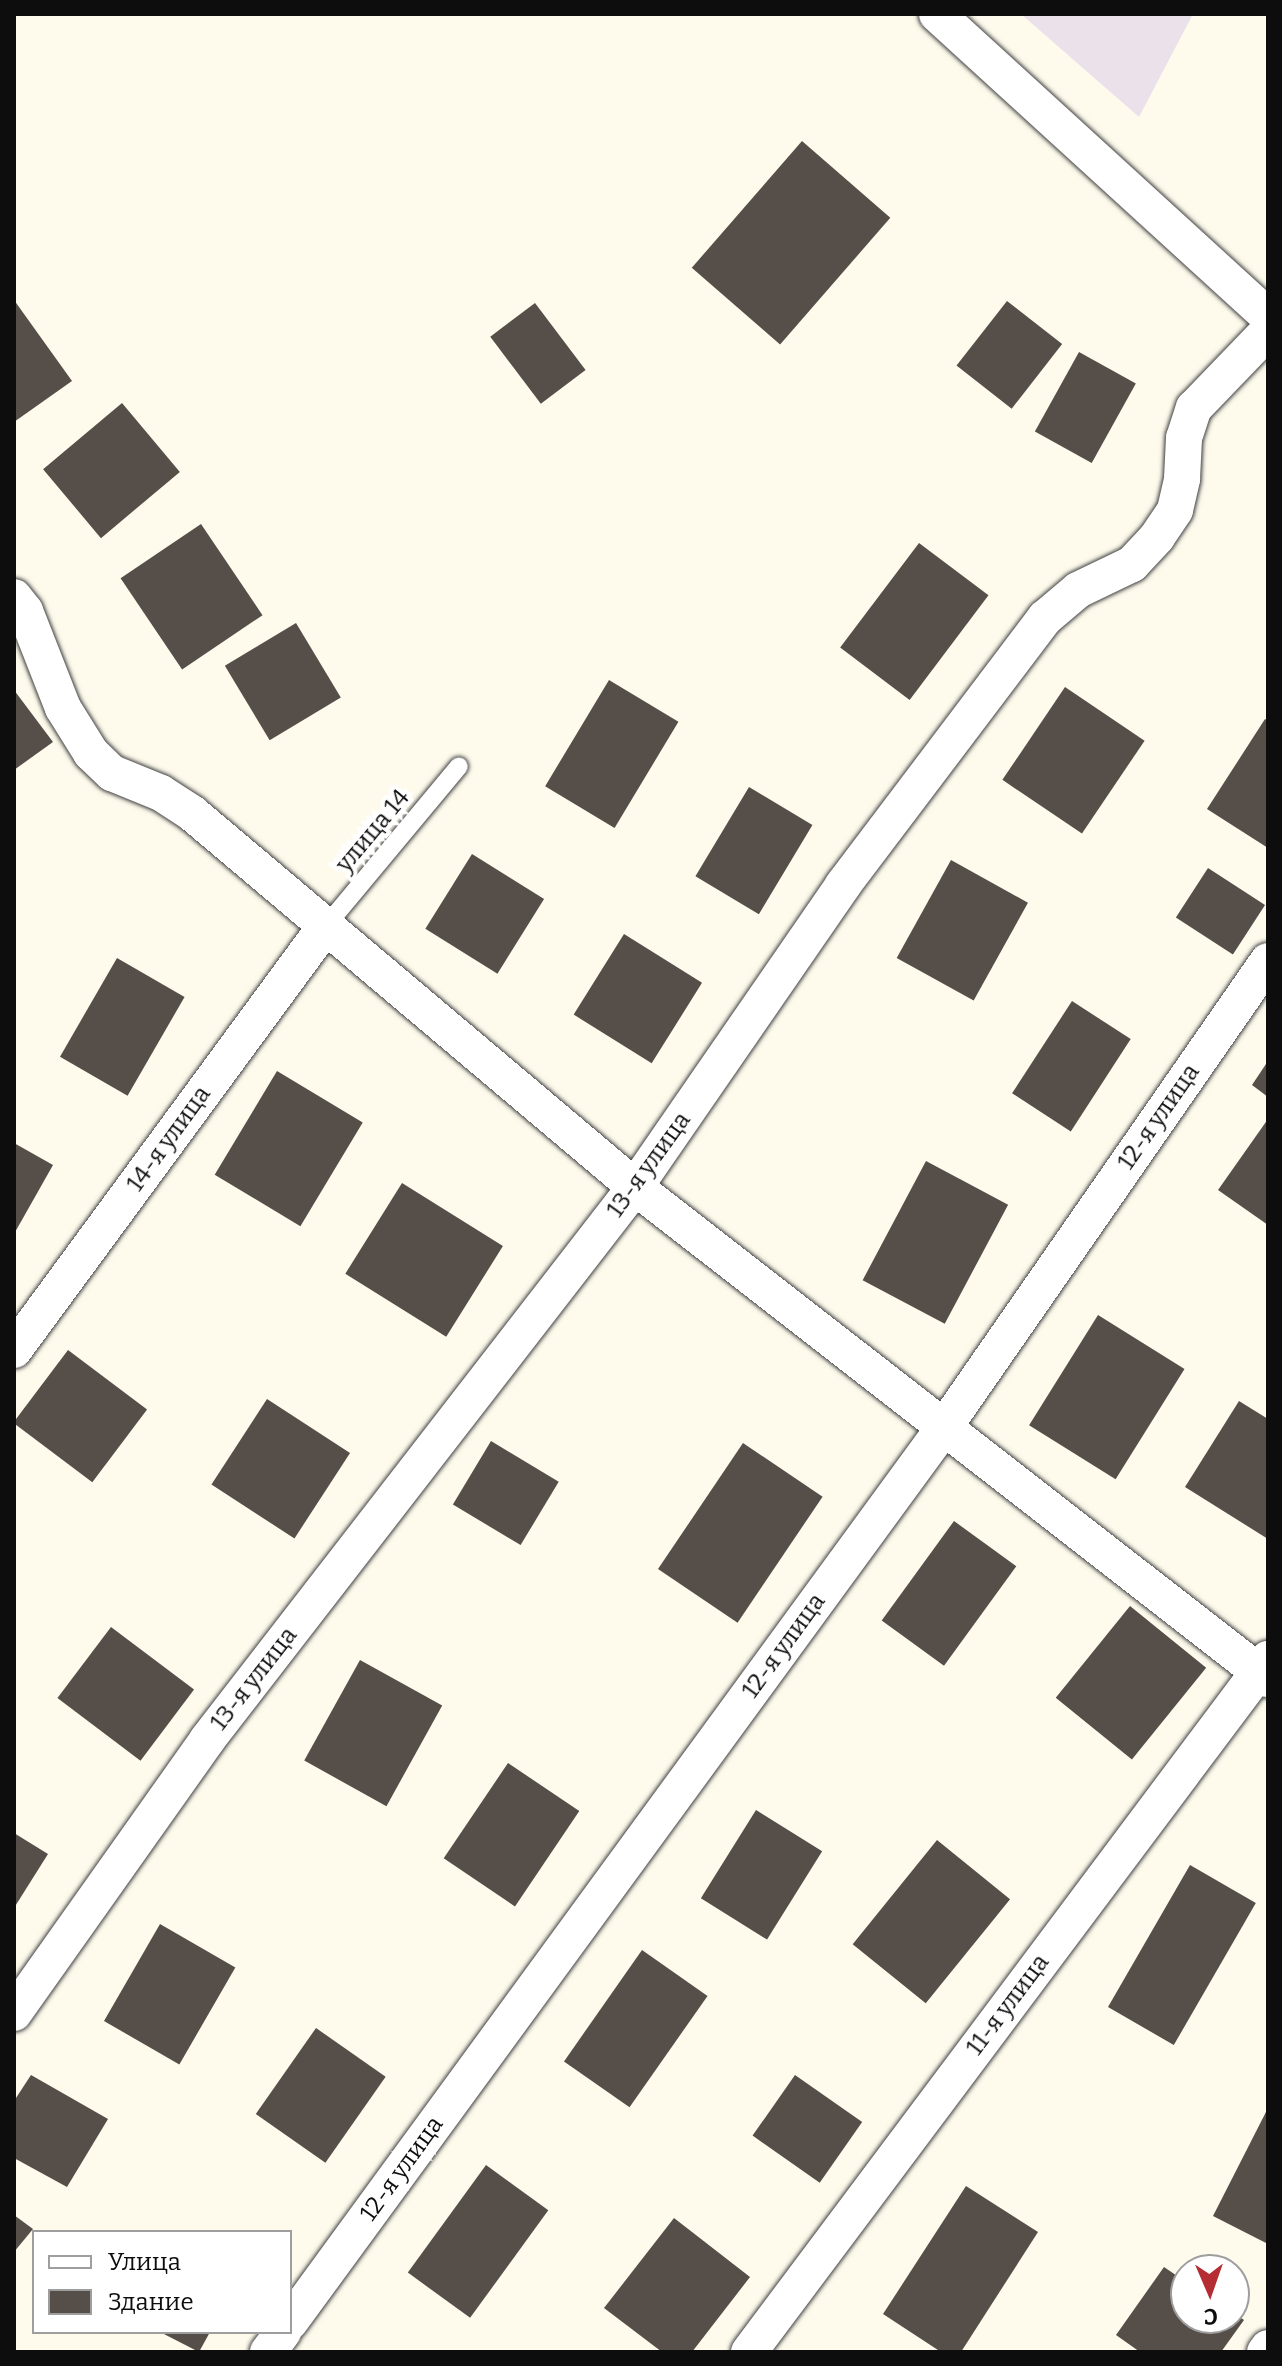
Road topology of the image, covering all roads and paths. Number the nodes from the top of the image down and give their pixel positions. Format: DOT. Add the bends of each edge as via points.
graph roads {
  1 [pos="937,14"];
  2 [pos="1268,316"];
  3 [pos="1268,331"];
  4 [pos="14,597"];
  5 [pos="459,766"];
  6 [pos="325,927"];
  7 [pos="1268,961"];
  8 [pos="635,1187"];
  9 [pos="14,1350"];
  10 [pos="945,1426"];
  11 [pos="1265,1670"];
  12 [pos="14,2013"];
  13 [pos="292,2319"];
  14 [pos="282,2334"];
  15 [pos="268,2352"];
  16 [pos="749,2352"];
  1 -- 2 [label="street"];
  3 -- 8 [label="street, 13-я улица" via="1194,408 1184,438 1175,510 1157,537 1132,564 1078,590 1045,618 843,885"];
  4 -- 6 [label="street" via="25,611 63,708 91,753 112,773 161,793 193,814"];
  5 -- 6 [label="lane, улица 14"];
  6 -- 8 [label="street"];
  6 -- 9 [label="street, 14-я улица"];
  7 -- 10 [label="street, 12-я улица"];
  8 -- 10 [label="street"];
  8 -- 12 [label="street, 13-я улица" via="207,1740"];
  10 -- 11 [label="street"];
  10 -- 13 [label="street, 12-я улица"];
  11 -- 16 [label="street, 11-я улица"];
  14 -- 15 [label="street"];
}
